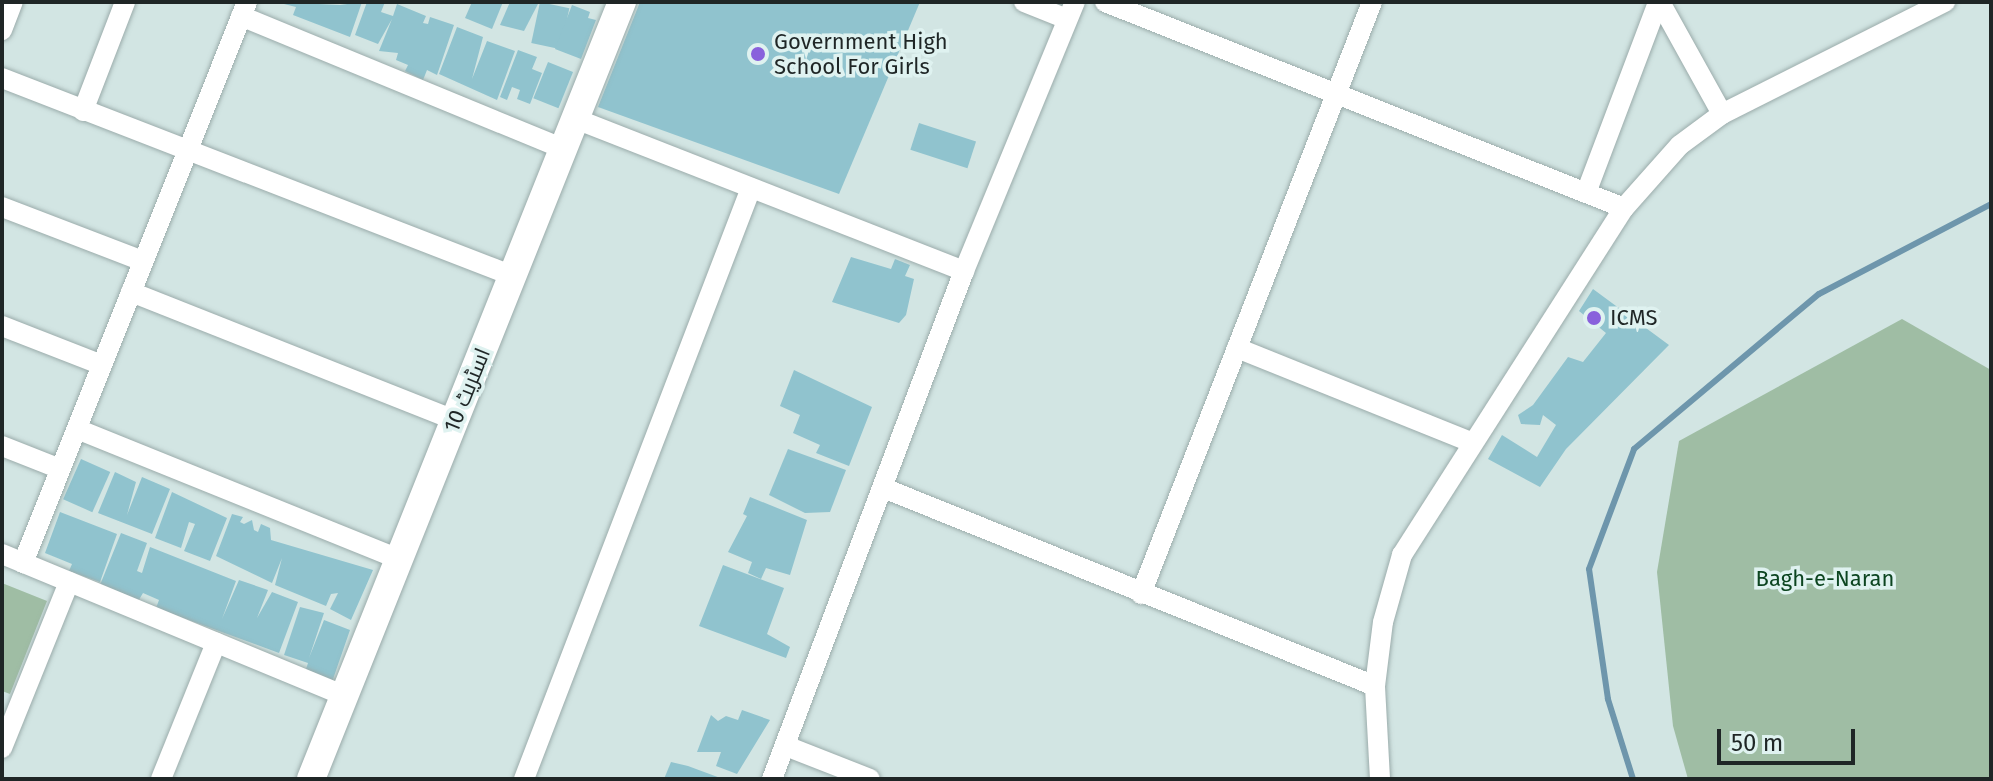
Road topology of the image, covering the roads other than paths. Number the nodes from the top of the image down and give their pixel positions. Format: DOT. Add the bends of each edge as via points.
graph roads {
  1 [pos="13,2"];
  2 [pos="125,2"];
  3 [pos="622,2"];
  4 [pos="1024,2"];
  5 [pos="1105,2"];
  6 [pos="1372,2"];
  7 [pos="1659,2"];
  8 [pos="1945,2"];
  9 [pos="244,9"];
  10 [pos="1071,11"];
  11 [pos="2,30"];
  12 [pos="2,78"];
  13 [pos="1336,95"];
  14 [pos="83,111"];
  15 [pos="1722,114"];
  16 [pos="576,119"];
  17 [pos="563,149"];
  18 [pos="188,150"];
  19 [pos="751,188"];
  20 [pos="1586,193"];
  21 [pos="2,207"];
  22 [pos="1624,208"];
  23 [pos="143,261"];
  24 [pos="964,271"];
  25 [pos="513,276"];
  26 [pos="131,292"];
  27 [pos="2,326"];
  28 [pos="1237,348"];
  29 [pos="102,365"];
  30 [pos="455,420"];
  31 [pos="77,429"];
  32 [pos="1473,443"];
  33 [pos="2,446"];
  34 [pos="60,469"];
  35 [pos="886,489"];
  36 [pos="2,554"];
  37 [pos="399,559"];
  38 [pos="23,563"];
  39 [pos="69,582"];
  40 [pos="1141,594"];
  41 [pos="216,643"];
  42 [pos="1375,686"];
  43 [pos="344,696"];
  44 [pos="9,709"];
  45 [pos="786,746"];
  46 [pos="2,748"];
  47 [pos="161,779"];
  48 [pos="311,779"];
  49 [pos="524,779"];
  50 [pos="772,779"];
  51 [pos="870,779"];
  52 [pos="1380,779"];
  1 -- 11 [label="street"];
  2 -- 14 [label="street"];
  3 -- 16 [label="street, اسٹریٹ 10"];
  4 -- 10 [label="street"];
  5 -- 13 [label="street"];
  6 -- 13 [label="street"];
  7 -- 15 [label="street"];
  7 -- 20 [label="street"];
  8 -- 15 [label="street"];
  9 -- 17 [label="street"];
  9 -- 18 [label="street"];
  10 -- 24 [label="street"];
  12 -- 14 [label="street"];
  13 -- 20 [label="street"];
  13 -- 28 [label="street"];
  14 -- 18 [label="street"];
  15 -- 22 [label="street" via="1680,145"];
  16 -- 17 [label="street, اسٹریٹ 10"];
  16 -- 19 [label="street"];
  17 -- 25 [label="street, اسٹریٹ 10"];
  18 -- 23 [label="street"];
  18 -- 25 [label="street"];
  19 -- 24 [label="street"];
  19 -- 49 [label="street"];
  20 -- 22 [label="street"];
  21 -- 23 [label="street"];
  22 -- 32 [label="street"];
  23 -- 26 [label="street"];
  24 -- 35 [label="street"];
  25 -- 30 [label="street, اسٹریٹ 10"];
  26 -- 29 [label="street"];
  26 -- 30 [label="street"];
  27 -- 29 [label="street"];
  28 -- 32 [label="street"];
  28 -- 40 [label="street"];
  29 -- 31 [label="street"];
  30 -- 37 [label="street, اسٹریٹ 10"];
  31 -- 34 [label="street"];
  31 -- 37 [label="street"];
  32 -- 42 [label="street" via="1402,555 1383,622"];
  33 -- 34 [label="street"];
  34 -- 38 [label="street"];
  35 -- 40 [label="street"];
  35 -- 45 [label="street"];
  36 -- 38 [label="street"];
  37 -- 43 [label="street, اسٹریٹ 10"];
  38 -- 39 [label="street"];
  39 -- 41 [label="street"];
  39 -- 44 [label="street"];
  40 -- 42 [label="street"];
  41 -- 43 [label="street"];
  41 -- 47 [label="street"];
  42 -- 52 [label="street"];
  43 -- 48 [label="street, اسٹریٹ 10"];
  44 -- 46 [label="street"];
  45 -- 50 [label="street"];
  45 -- 51 [label="street"];
}
